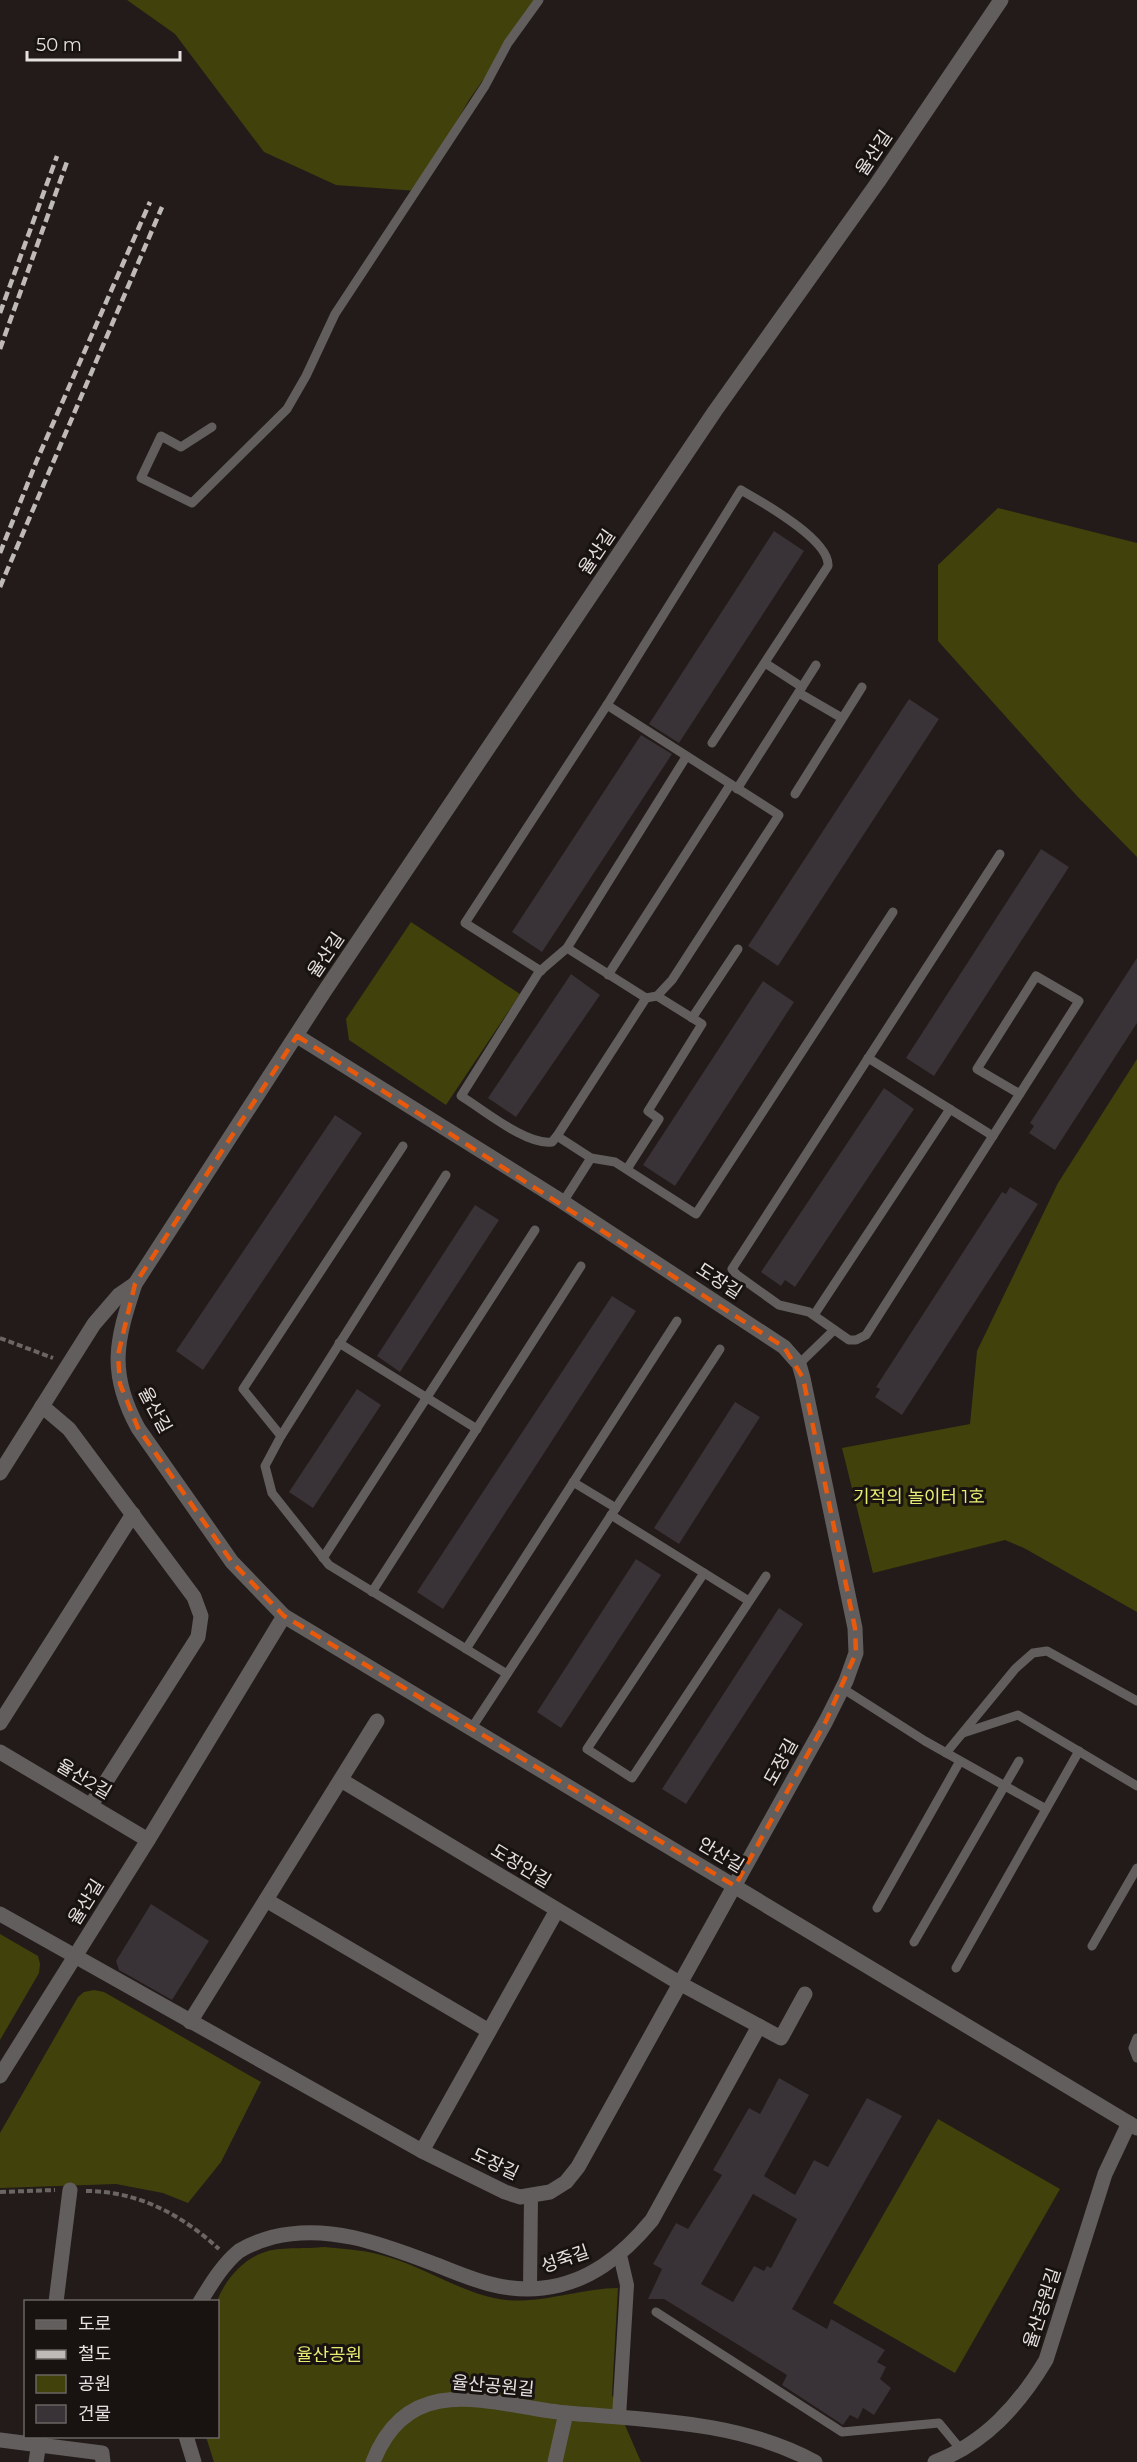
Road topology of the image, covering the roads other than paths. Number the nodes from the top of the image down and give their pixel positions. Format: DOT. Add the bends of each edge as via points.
graph roads {
  1 [pos="539,0"];
  2 [pos="1001,0"];
  3 [pos="212,427"];
  4 [pos="765,663"];
  5 [pos="816,665"];
  6 [pos="862,687"];
  7 [pos="800,690"];
  8 [pos="607,705"];
  9 [pos="842,718"];
  10 [pos="712,743"];
  11 [pos="686,757"];
  12 [pos="734,787"];
  13 [pos="795,794"];
  14 [pos="1000,854"];
  15 [pos="893,912"];
  16 [pos="567,948"];
  17 [pos="738,949"];
  18 [pos="541,971"];
  19 [pos="608,975"];
  20 [pos="657,996"];
  21 [pos="646,998"];
  22 [pos="692,1018"];
  23 [pos="297,1036"];
  24 [pos="868,1058"];
  25 [pos="1020,1094"];
  26 [pos="950,1109"];
  27 [pos="557,1136"];
  28 [pos="993,1136"];
  29 [pos="403,1146"];
  30 [pos="591,1158"];
  31 [pos="627,1169"];
  32 [pos="446,1175"];
  33 [pos="563,1202"];
  34 [pos="535,1230"];
  35 [pos="581,1266"];
  36 [pos="135,1284"];
  37 [pos="814,1315"];
  38 [pos="677,1321"];
  39 [pos="834,1330"];
  40 [pos="339,1343"];
  41 [pos="720,1349"];
  42 [pos="799,1364"];
  43 [pos="427,1398"];
  44 [pos="42,1406"];
  45 [pos="477,1429"];
  46 [pos="281,1436"];
  47 [pos="0,1473"];
  48 [pos="573,1482"];
  49 [pos="614,1511"];
  50 [pos="133,1514"];
  51 [pos="323,1558"];
  52 [pos="704,1573"];
  53 [pos="766,1576"];
  54 [pos="372,1592"];
  55 [pos="749,1601"];
  56 [pos="284,1616"];
  57 [pos="466,1649"];
  58 [pos="507,1674"];
  59 [pos="842,1688"];
  60 [pos="1137,1701"];
  61 [pos="377,1721"];
  62 [pos="0,1723"];
  63 [pos="471,1729"];
  64 [pos="963,1733"];
  65 [pos="1079,1751"];
  66 [pos="0,1752"];
  67 [pos="946,1753"];
  68 [pos="960,1761"];
  69 [pos="1019,1761"];
  70 [pos="341,1780"];
  71 [pos="1004,1786"];
  72 [pos="1137,1786"];
  73 [pos="91,1805"];
  74 [pos="1046,1809"];
  75 [pos="148,1840"];
  76 [pos="1137,1868"];
  77 [pos="735,1886"];
  78 [pos="266,1900"];
  79 [pos="877,1908"];
  80 [pos="556,1910"];
  81 [pos="0,1914"];
  82 [pos="914,1942"];
  83 [pos="1092,1946"];
  84 [pos="74,1957"];
  85 [pos="956,1968"];
  86 [pos="681,1984"];
  87 [pos="805,1994"];
  88 [pos="189,2022"];
  89 [pos="759,2026"];
  90 [pos="489,2031"];
  91 [pos="1137,2038"];
  92 [pos="1137,2058"];
  93 [pos="0,2076"];
  94 [pos="1133,2125"];
  95 [pos="422,2151"];
  96 [pos="70,2190"];
  97 [pos="531,2197"];
  98 [pos="620,2255"];
  99 [pos="530,2289"];
  100 [pos="56,2300"];
  101 [pos="201,2300"];
  102 [pos="656,2312"];
  103 [pos="566,2413"];
  104 [pos="619,2417"];
  105 [pos="187,2438"];
  106 [pos="0,2440"];
  107 [pos="39,2440"];
  108 [pos="962,2451"];
  109 [pos="36,2462"];
  110 [pos="103,2462"];
  111 [pos="194,2462"];
  112 [pos="373,2462"];
  113 [pos="555,2462"];
  114 [pos="815,2462"];
  115 [pos="935,2462"];
  1 -- 3 [label="lane" via="335,314 287,409 192,502 141,478 161,436 181,447"];
  2 -- 23 [label="street, 율산길" via="715,411"];
  4 -- 7 [label="lane"];
  4 -- 8 [label="lane" via="828,566 828,560 808,535 741,490"];
  4 -- 10 [label="lane"];
  5 -- 7 [label="lane"];
  6 -- 9 [label="lane"];
  7 -- 9 [label="lane"];
  7 -- 12 [label="lane"];
  8 -- 11 [label="lane"];
  8 -- 18 [label="lane" via="465,923"];
  9 -- 13 [label="lane"];
  11 -- 12 [label="lane"];
  11 -- 16 [label="lane"];
  12 -- 19 [label="lane"];
  12 -- 20 [label="lane" via="779,815 672,980"];
  14 -- 24 [label="lane"];
  15 -- 31 [label="lane" via="696,1214"];
  16 -- 18 [label="lane"];
  16 -- 19 [label="lane"];
  17 -- 22 [label="lane"];
  18 -- 27 [label="lane" via="462,1096 538,1143 552,1142"];
  19 -- 21 [label="lane"];
  20 -- 21 [label="lane"];
  20 -- 22 [label="lane"];
  21 -- 27 [label="lane"];
  22 -- 31 [label="lane" via="702,1024 648,1111 659,1119"];
  23 -- 33 [label="street, 도장길"];
  23 -- 36 [label="street, 율산길"];
  24 -- 26 [label="lane"];
  24 -- 37 [label="lane" via="732,1269 779,1305"];
  25 -- 25 [label="lane" via="1079,1001 1036,976 977,1069"];
  25 -- 28 [label="lane"];
  26 -- 28 [label="lane"];
  26 -- 37 [label="lane"];
  27 -- 30 [label="lane"];
  28 -- 39 [label="lane" via="866,1335 849,1340"];
  29 -- 46 [label="lane" via="243,1389"];
  30 -- 31 [label="lane" via="615,1162"];
  30 -- 33 [label="lane"];
  32 -- 40 [label="lane"];
  33 -- 42 [label="street, 도장길" via="784,1347"];
  34 -- 43 [label="lane"];
  35 -- 45 [label="lane"];
  36 -- 44 [label="street" via="105,1310"];
  36 -- 56 [label="street, 율산길" via="118,1347 126,1407 232,1562"];
  37 -- 39 [label="lane"];
  38 -- 48 [label="lane"];
  39 -- 42 [label="lane"];
  40 -- 43 [label="lane"];
  40 -- 46 [label="lane"];
  41 -- 49 [label="lane"];
  42 -- 59 [label="street, 도장길" via="855,1628 856,1653"];
  43 -- 45 [label="lane"];
  43 -- 51 [label="lane"];
  44 -- 47 [label="street"];
  44 -- 50 [label="street" via="69,1429"];
  45 -- 54 [label="lane"];
  46 -- 51 [label="lane" via="265,1466 272,1493"];
  48 -- 49 [label="lane"];
  48 -- 57 [label="lane"];
  49 -- 52 [label="lane"];
  49 -- 58 [label="lane"];
  50 -- 62 [label="street"];
  50 -- 73 [label="street" via="194,1597 201,1616 198,1637"];
  51 -- 54 [label="lane"];
  52 -- 55 [label="lane"];
  52 -- 55 [label="lane" via="587,1749 632,1778"];
  53 -- 55 [label="lane"];
  54 -- 57 [label="lane"];
  56 -- 63 [label="street, 안산길"];
  56 -- 75 [label="street, 율산길"];
  57 -- 58 [label="lane"];
  58 -- 63 [label="lane"];
  59 -- 67 [label="lane"];
  59 -- 77 [label="street, 도장길"];
  60 -- 64 [label="lane" via="1041,1650 1015,1669"];
  61 -- 70 [label="street"];
  63 -- 77 [label="street, 안산길"];
  64 -- 65 [label="lane" via="1018,1715"];
  64 -- 67 [label="lane"];
  65 -- 72 [label="lane"];
  65 -- 74 [label="lane"];
  66 -- 73 [label="street, 율산2길"];
  67 -- 68 [label="lane"];
  68 -- 71 [label="lane"];
  68 -- 79 [label="lane"];
  69 -- 71 [label="lane"];
  70 -- 78 [label="street"];
  70 -- 80 [label="street, 도장안길"];
  71 -- 74 [label="lane"];
  71 -- 82 [label="lane"];
  73 -- 75 [label="street, 율산2길"];
  74 -- 85 [label="lane"];
  75 -- 84 [label="street, 율산길"];
  76 -- 83 [label="lane"];
  77 -- 86 [label="street, 도장길"];
  77 -- 94 [label="street, 안산길"];
  78 -- 88 [label="street"];
  78 -- 90 [label="street"];
  80 -- 86 [label="street, 도장안길"];
  80 -- 90 [label="street"];
  81 -- 84 [label="street"];
  84 -- 88 [label="street, 도장길"];
  84 -- 93 [label="street, 율산길"];
  86 -- 89 [label="street"];
  86 -- 97 [label="street, 도장길" via="578,2167 566,2182"];
  87 -- 89 [label="street" via="781,2038"];
  88 -- 95 [label="street, 도장길"];
  89 -- 98 [label="street, 성죽길" via="652,2220"];
  90 -- 95 [label="street"];
  91 -- 92 [label="lane" via="1133,2048"];
  94 -- 108 [label="street, 율산공원길" via="1105,2174 1046,2360 1029,2388 1006,2414"];
  95 -- 97 [label="street, 도장길" via="505,2192"];
  96 -- 100 [label="street"];
  97 -- 99 [label="street"];
  98 -- 99 [label="street, 성죽길" via="598,2270 566,2283"];
  98 -- 104 [label="street" via="627,2285"];
  99 -- 101 [label="street, 성죽길" via="482,2283 392,2248 348,2236 307,2231 241,2250"];
  102 -- 108 [label="lane" via="842,2432 939,2423"];
  103 -- 104 [label="street, 율산공원길"];
  103 -- 112 [label="street, 율산공원길" via="509,2404 440,2401 393,2425"];
  103 -- 113 [label="street"];
  104 -- 114 [label="street, 율산공원길" via="726,2431 775,2444"];
  105 -- 111 [label="street"];
  106 -- 107 [label="street"];
  107 -- 109 [label="street"];
  107 -- 110 [label="street" via="102,2453"];
  108 -- 115 [label="street, 율산공원길"];
}
